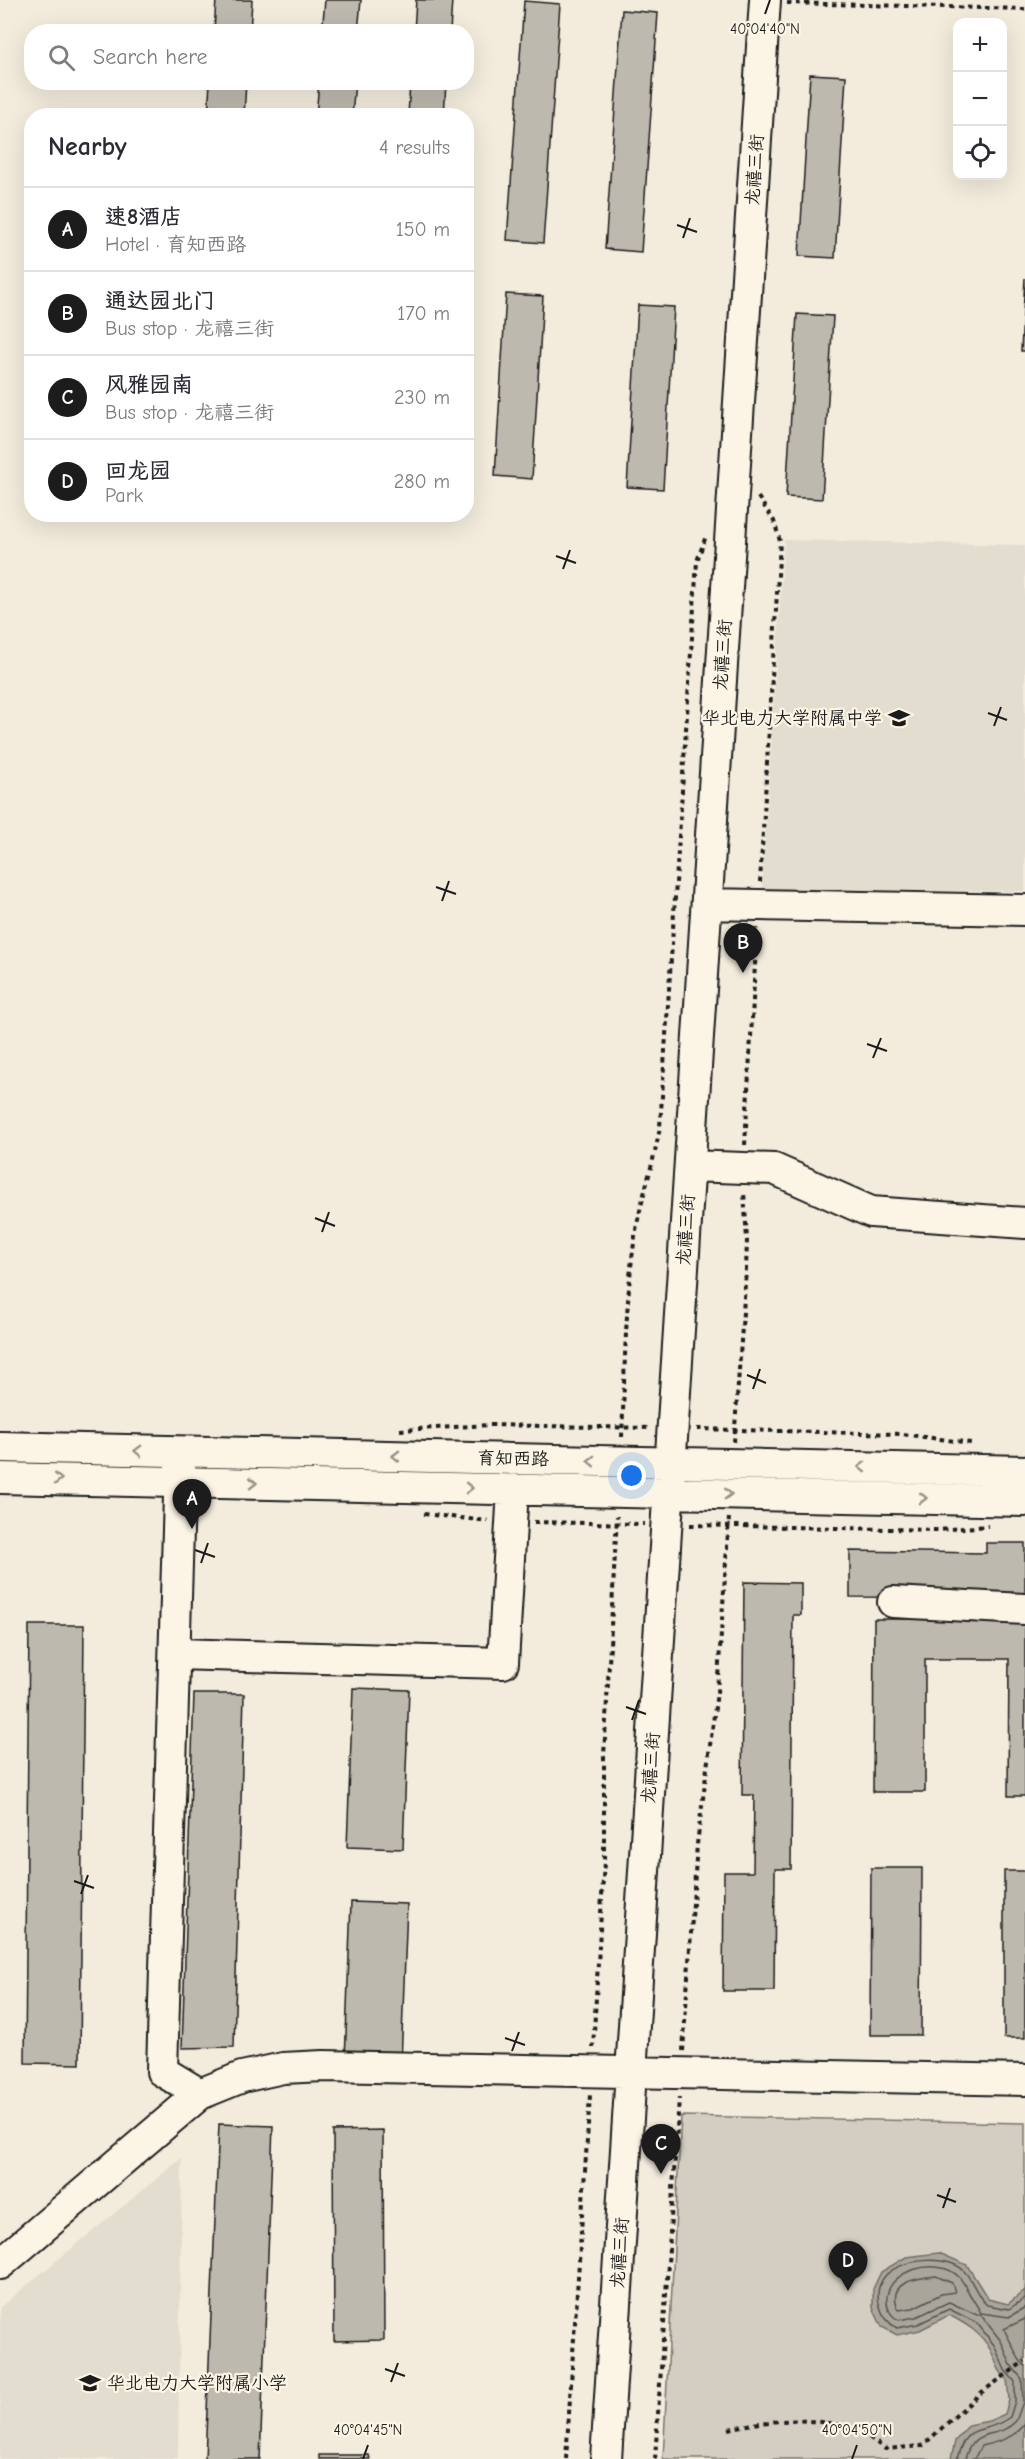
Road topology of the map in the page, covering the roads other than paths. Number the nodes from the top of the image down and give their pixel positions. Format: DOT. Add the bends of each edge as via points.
graph roads {
  1 [pos="765,0"];
  2 [pos="707,904"];
  3 [pos="1025,910"];
  4 [pos="690,1166"];
  5 [pos="1025,1223"];
  6 [pos="0,1447"];
  7 [pos="181,1452"];
  8 [pos="671,1463"];
  9 [pos="1025,1471"];
  10 [pos="0,1478"];
  11 [pos="180,1482"];
  12 [pos="513,1489"];
  13 [pos="669,1492"];
  14 [pos="1025,1501"];
  15 [pos="893,1602"];
  16 [pos="1025,1609"];
  17 [pos="175,1654"];
  18 [pos="632,2072"];
  19 [pos="1025,2080"];
  20 [pos="200,2094"];
  21 [pos="0,2264"];
  22 [pos="606,2459"];
  1 -- 2 [label="street, 龙禧三街"];
  2 -- 3 [label="street"];
  2 -- 4 [label="street, 龙禧三街"];
  4 -- 5 [label="street" via="774,1169 871,1212"];
  4 -- 8 [label="street, 龙禧三街"];
  7 -- 6 [label="street, 育知西路, one-way"];
  8 -- 7 [label="street, 育知西路, one-way"];
  7 -- 11 [label="street"];
  9 -- 8 [label="street, 育知西路, one-way"];
  8 -- 13 [label="street, 龙禧三街"];
  10 -- 11 [label="street, 育知西路, one-way"];
  11 -- 12 [label="street, 育知西路, one-way"];
  11 -- 17 [label="street"];
  12 -- 13 [label="street, 育知西路"];
  12 -- 17 [label="street" via="503,1663"];
  13 -- 14 [label="street, 育知西路, one-way"];
  13 -- 18 [label="street, 龙禧三街"];
  15 -- 16 [label="street"];
  17 -- 20 [label="street" via="162,2071"];
  18 -- 19 [label="street"];
  18 -- 20 [label="street" via="283,2068 242,2077"];
  18 -- 22 [label="street, 龙禧三街"];
  20 -- 21 [label="street"];
}
